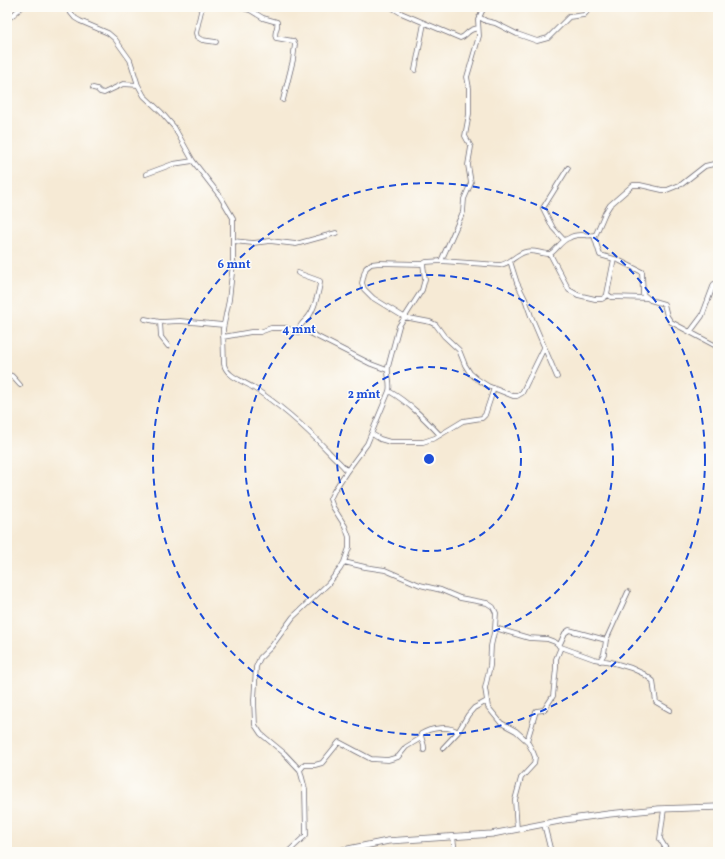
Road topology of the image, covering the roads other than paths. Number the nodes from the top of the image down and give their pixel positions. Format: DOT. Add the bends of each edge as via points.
graph roads {
  1 [pos="22,7"];
  2 [pos="66,7"];
  3 [pos="202,7"];
  4 [pos="240,7"];
  5 [pos="391,7"];
  6 [pos="484,7"];
  7 [pos="590,7"];
  8 [pos="479,17"];
  9 [pos="7,20"];
  10 [pos="424,23"];
  11 [pos="478,28"];
  12 [pos="216,42"];
  13 [pos="414,70"];
  14 [pos="138,85"];
  15 [pos="93,88"];
  16 [pos="283,100"];
  17 [pos="193,161"];
  18 [pos="718,163"];
  19 [pos="568,168"];
  20 [pos="146,174"];
  21 [pos="336,233"];
  22 [pos="594,236"];
  23 [pos="564,240"];
  24 [pos="233,241"];
  25 [pos="550,254"];
  26 [pos="614,259"];
  27 [pos="441,261"];
  28 [pos="510,261"];
  29 [pos="423,264"];
  30 [pos="298,272"];
  31 [pos="714,284"];
  32 [pos="608,295"];
  33 [pos="647,298"];
  34 [pos="404,316"];
  35 [pos="145,319"];
  36 [pos="160,322"];
  37 [pos="223,324"];
  38 [pos="298,332"];
  39 [pos="690,332"];
  40 [pos="223,337"];
  41 [pos="168,346"];
  42 [pos="718,347"];
  43 [pos="544,348"];
  44 [pos="387,370"];
  45 [pos="7,374"];
  46 [pos="558,378"];
  47 [pos="20,384"];
  48 [pos="494,388"];
  49 [pos="389,391"];
  50 [pos="372,434"];
  51 [pos="440,435"];
  52 [pos="347,471"];
  53 [pos="344,562"];
  54 [pos="628,592"];
  55 [pos="495,628"];
  56 [pos="606,640"];
  57 [pos="560,646"];
  58 [pos="600,661"];
  59 [pos="487,701"];
  60 [pos="670,710"];
  61 [pos="458,732"];
  62 [pos="421,738"];
  63 [pos="527,741"];
  64 [pos="443,748"];
  65 [pos="424,750"];
  66 [pos="300,770"];
  67 [pos="718,807"];
  68 [pos="664,809"];
  69 [pos="544,824"];
  70 [pos="517,829"];
  71 [pos="453,837"];
  72 [pos="288,852"];
  73 [pos="334,852"];
  74 [pos="455,852"];
  75 [pos="551,852"];
  76 [pos="668,852"];
  1 -- 9 [label="street"];
  2 -- 14 [label="street" via="75,18 108,33 115,39 130,60"];
  3 -- 12 [label="street" via="197,37"];
  4 -- 16 [label="street" via="276,22 276,38 293,41 295,44"];
  5 -- 10 [label="street"];
  6 -- 8 [label="street"];
  7 -- 8 [label="street" via="584,15 568,17 548,38 537,41"];
  8 -- 11 [label="street"];
  10 -- 11 [label="street" via="460,38 470,30"];
  10 -- 13 [label="street"];
  11 -- 27 [label="street" via="479,36 467,77 469,88 465,136 471,147 468,164 471,183 464,199 463,212"];
  14 -- 15 [label="street" via="123,84 104,93"];
  14 -- 17 [label="street" via="146,99 174,127"];
  17 -- 20 [label="street" via="173,164"];
  17 -- 24 [label="street" via="232,215"];
  18 -- 22 [label="street" via="705,166 682,184 667,190 633,185 610,205"];
  19 -- 23 [label="street" via="543,208 553,228"];
  21 -- 24 [label="street" via="296,244"];
  22 -- 23 [label="street" via="578,235"];
  22 -- 26 [label="street" via="600,255"];
  23 -- 25 [label="street"];
  24 -- 37 [label="street" via="229,300"];
  25 -- 28 [label="street" via="527,251"];
  25 -- 32 [label="street" via="569,290 595,299 602,299"];
  26 -- 32 [label="street"];
  26 -- 33 [label="street" via="642,272 642,291"];
  27 -- 28 [label="street" via="500,266"];
  27 -- 29 [label="street"];
  28 -- 43 [label="street"];
  29 -- 34 [label="street" via="425,279 422,290"];
  29 -- 34 [label="street" via="379,263 366,268 362,283 364,289 373,298"];
  30 -- 38 [label="street" via="320,281 309,317 300,325"];
  31 -- 39 [label="street" via="702,316"];
  32 -- 33 [label="street"];
  33 -- 39 [label="street" via="664,304 671,322"];
  34 -- 44 [label="street"];
  34 -- 48 [label="street" via="436,325 459,350 470,373 477,380"];
  35 -- 36 [label="street"];
  36 -- 37 [label="street" via="180,320"];
  36 -- 41 [label="street" via="160,337"];
  37 -- 40 [label="street"];
  38 -- 40 [label="street" via="286,328 270,328 260,332"];
  38 -- 44 [label="street" via="308,332"];
  39 -- 42 [label="street"];
  40 -- 52 [label="street" via="224,366 227,371 295,419"];
  43 -- 46 [label="street"];
  43 -- 48 [label="street" via="522,394 514,396"];
  44 -- 49 [label="street"];
  45 -- 47 [label="street"];
  48 -- 51 [label="street" via="482,418 463,421"];
  49 -- 50 [label="street"];
  49 -- 51 [label="street" via="416,410"];
  50 -- 51 [label="street" via="390,442 400,443 423,442"];
  50 -- 52 [label="street"];
  52 -- 53 [label="street" via="330,499 348,537 349,548"];
  53 -- 55 [label="street" via="385,570 460,598 491,604 496,614"];
  53 -- 66 [label="street" via="328,584 294,617 260,658 256,667 256,729"];
  54 -- 56 [label="street"];
  55 -- 57 [label="street" via="529,638 546,639"];
  55 -- 59 [label="street" via="485,685"];
  56 -- 57 [label="street" via="568,630"];
  56 -- 58 [label="street"];
  57 -- 58 [label="street"];
  57 -- 63 [label="street" via="556,659 553,696 544,710 536,711"];
  58 -- 60 [label="street" via="631,668 651,678 654,682 656,702"];
  59 -- 61 [label="street" via="474,708"];
  59 -- 63 [label="street" via="501,722"];
  61 -- 62 [label="street" via="454,729 439,728 425,731"];
  61 -- 64 [label="street"];
  62 -- 65 [label="street"];
  62 -- 66 [label="street" via="406,747 398,757 388,760 371,759 339,742 322,763 304,765"];
  63 -- 70 [label="street" via="535,761 521,778 515,800"];
  66 -- 72 [label="street" via="305,790 306,830 304,838"];
  67 -- 68 [label="main road"];
  68 -- 69 [label="main road"];
  68 -- 76 [label="street" via="660,839"];
  69 -- 70 [label="main road"];
  69 -- 75 [label="street"];
  70 -- 71 [label="main road"];
  71 -- 73 [label="main road" via="388,842"];
  71 -- 74 [label="street"];
}
